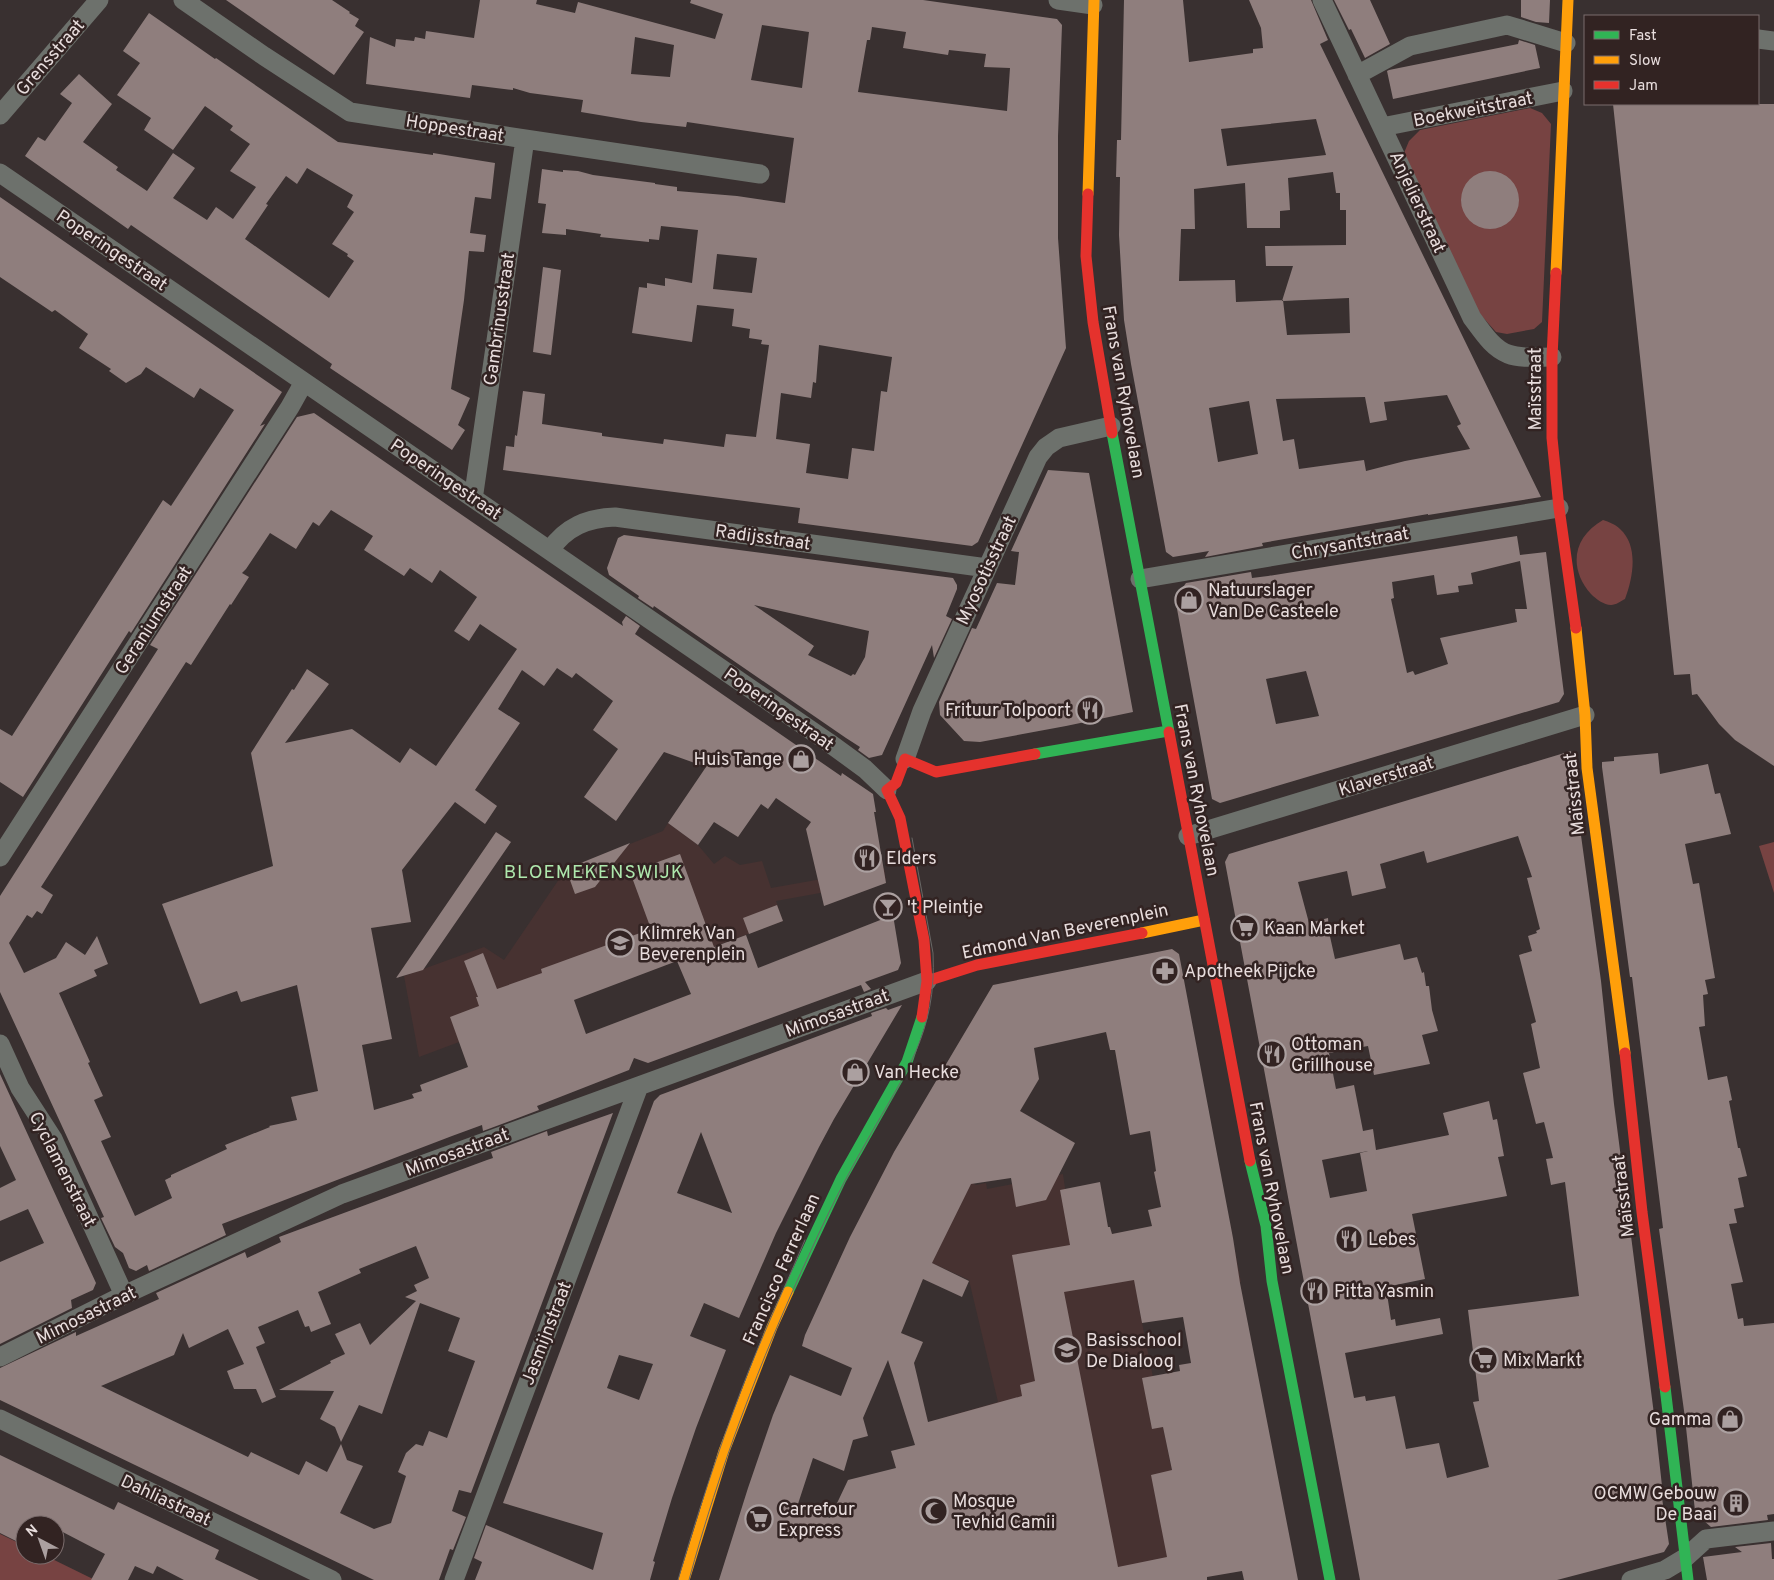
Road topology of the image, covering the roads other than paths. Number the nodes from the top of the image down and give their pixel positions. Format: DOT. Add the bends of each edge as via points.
graph roads {
  1 [pos="99,0"];
  2 [pos="183,0"];
  3 [pos="1058,0"];
  4 [pos="1322,0"];
  5 [pos="1568,0"];
  6 [pos="1094,2"];
  7 [pos="1759,39"];
  8 [pos="1774,41"];
  9 [pos="1566,43"];
  10 [pos="1357,75"];
  11 [pos="1563,91"];
  12 [pos="0,115"];
  13 [pos="1382,127"];
  14 [pos="525,140"];
  15 [pos="0,174"];
  16 [pos="760,174"];
  17 [pos="1552,357"];
  18 [pos="304,382"];
  19 [pos="1110,426"];
  20 [pos="472,497"];
  21 [pos="1559,508"];
  22 [pos="550,550"];
  23 [pos="986,568"];
  24 [pos="1140,579"];
  25 [pos="1585,715"];
  26 [pos="1168,731"];
  27 [pos="905,759"];
  28 [pos="887,790"];
  29 [pos="1188,836"];
  30 [pos="0,857"];
  31 [pos="1204,920"];
  32 [pos="927,981"];
  33 [pos="0,1044"];
  34 [pos="639,1086"];
  35 [pos="124,1295"];
  36 [pos="0,1357"];
  37 [pos="0,1419"];
  38 [pos="1774,1531"];
  39 [pos="1685,1558"];
  40 [pos="332,1580"];
  41 [pos="454,1580"];
  42 [pos="684,1580"];
  43 [pos="1330,1580"];
  44 [pos="1631,1580"];
  45 [pos="1688,1580"];
  1 -- 12 [label="street, Grensstraat"];
  2 -- 14 [label="street, Hoppestraat" via="350,112"];
  3 -- 6 [label="street"];
  4 -- 10 [label="street, Anjelierstraat"];
  5 -- 9 [label="street, Maïsstraat"];
  6 -- 19 [label="street, Frans van Ryhovelaan" via="1086,256"];
  7 -- 8 [label="street"];
  9 -- 10 [label="street" via="1507,25 1410,46"];
  9 -- 11 [label="street, Maïsstraat"];
  10 -- 13 [label="street, Anjelierstraat"];
  11 -- 13 [label="street, Boekweitstraat"];
  11 -- 17 [label="street, Maïsstraat"];
  13 -- 17 [label="street, Anjelierstraat" via="1472,318 1488,339 1507,354"];
  14 -- 16 [label="street, Hoppestraat"];
  14 -- 20 [label="street, Gambrinusstraat"];
  15 -- 18 [label="street, Poperingestraat"];
  17 -- 21 [label="street, Maïsstraat" via="1552,438"];
  18 -- 20 [label="street, Poperingestraat"];
  18 -- 30 [label="street, Geraniumstraat"];
  19 -- 23 [label="street, Myosotisstraat" via="1059,438 1046,447 1038,457"];
  19 -- 24 [label="street, Frans van Ryhovelaan"];
  20 -- 22 [label="street, Poperingestraat"];
  21 -- 24 [label="street, Chrysantstraat"];
  21 -- 25 [label="street, Maïsstraat"];
  22 -- 23 [label="street, Radijsstraat" via="572,527 585,521 615,517"];
  22 -- 28 [label="street, Poperingestraat" via="860,764"];
  23 -- 27 [label="street, Myosotisstraat" via="922,711"];
  24 -- 26 [label="street, Frans van Ryhovelaan"];
  25 -- 29 [label="street, Klaverstraat"];
  25 -- 39 [label="street, Maïsstraat" via="1587,768 1620,1012"];
  26 -- 27 [label="street" via="936,772"];
  26 -- 29 [label="street, Frans van Ryhovelaan"];
  27 -- 28 [label="street" via="896,783"];
  28 -- 32 [label="street" via="900,818 908,854 924,940"];
  29 -- 31 [label="street, Frans van Ryhovelaan"];
  31 -- 32 [label="street, Edmond Van Beverenplein" via="977,965"];
  31 -- 43 [label="street, Frans van Ryhovelaan" via="1254,1185 1262,1205 1272,1281"];
  32 -- 34 [label="street, Mimosastraat"];
  32 -- 42 [label="street, Francisco Ferrerlaan" via="921,1022 907,1062 841,1179 769,1335 724,1451"];
  33 -- 35 [label="street, Cyclamenstraat" via="20,1088 53,1139"];
  34 -- 35 [label="street, Mimosastraat" via="342,1194"];
  34 -- 41 [label="street, Jasmijnstraat"];
  35 -- 36 [label="street, Mimosastraat"];
  37 -- 40 [label="street, Dahliastraat"];
  38 -- 39 [label="street" via="1706,1539"];
  39 -- 44 [label="street" via="1665,1570"];
  39 -- 45 [label="street, Maïsstraat"];
}
